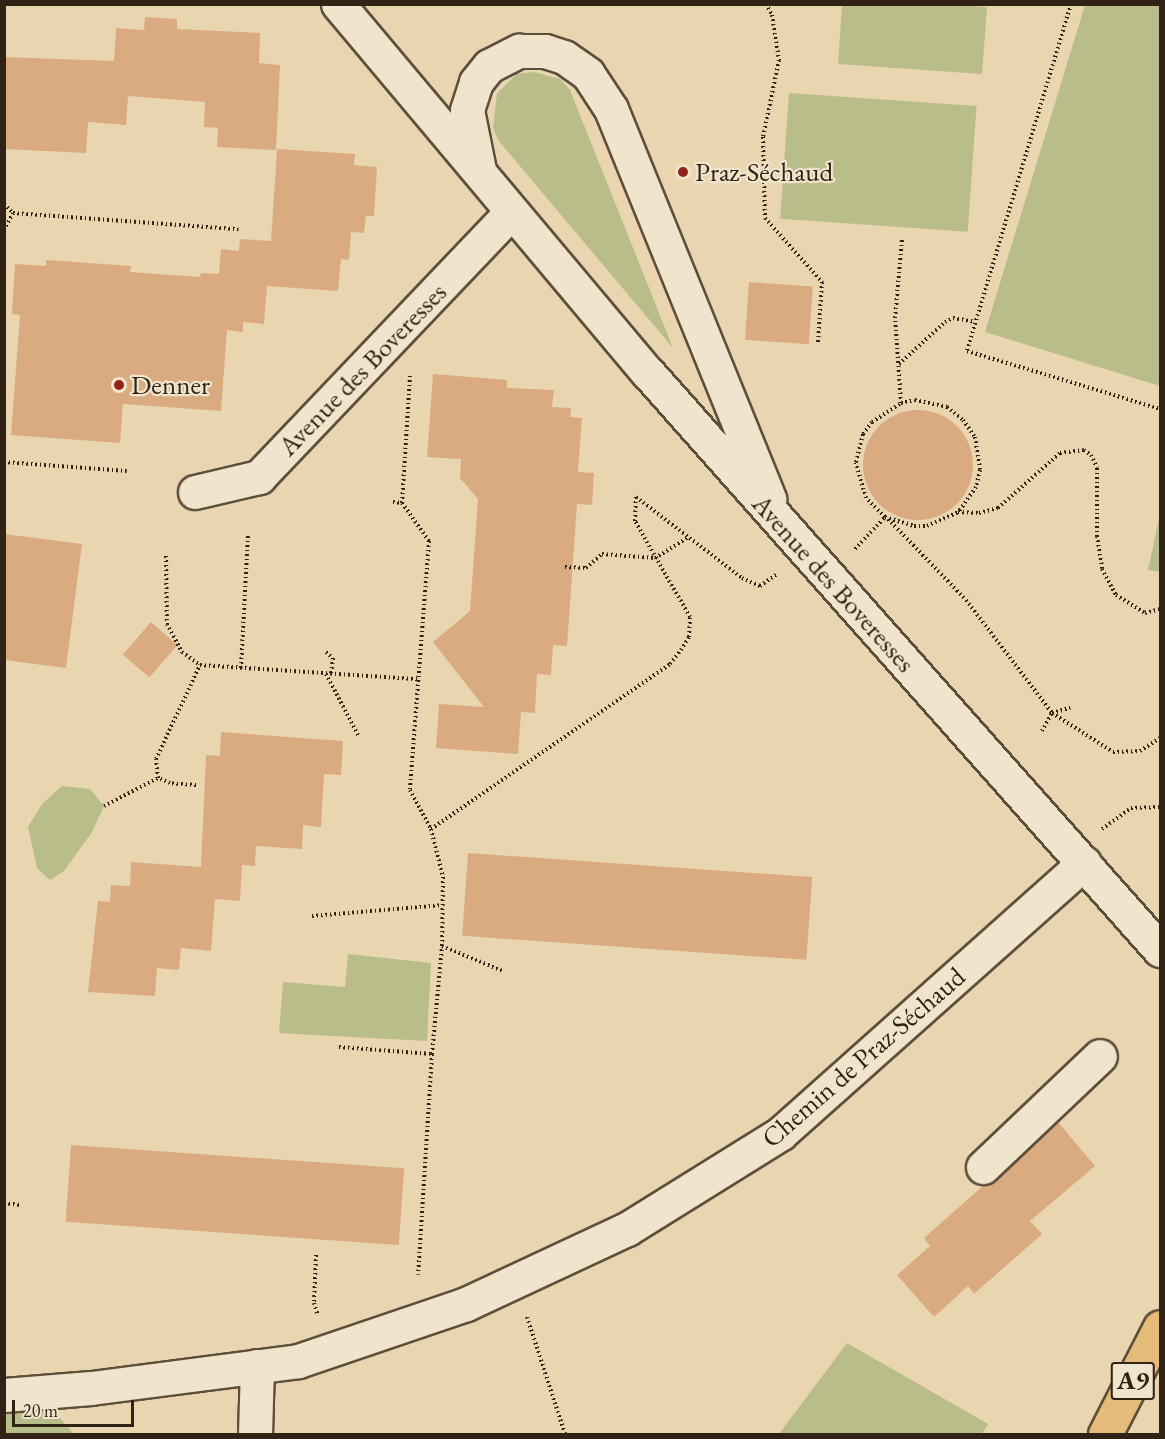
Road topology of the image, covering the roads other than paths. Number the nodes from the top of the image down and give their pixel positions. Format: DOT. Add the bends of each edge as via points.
graph roads {
  1 [pos="338,4"];
  2 [pos="482,180"];
  3 [pos="510,213"];
  4 [pos="195,492"];
  5 [pos="778,522"];
  6 [pos="1078,857"];
  7 [pos="1161,950"];
  8 [pos="1100,1056"];
  9 [pos="982,1167"];
  10 [pos="1161,1327"];
  11 [pos="256,1366"];
  12 [pos="4,1395"];
  13 [pos="255,1434"];
  14 [pos="1105,1434"];
  1 -- 2 [label="street, Avenue des Boveresses"];
  2 -- 3 [label="street, Avenue des Boveresses"];
  2 -- 5 [label="street" via="466,110 476,82 489,66 519,51 545,51 564,57 588,74 611,109"];
  3 -- 4 [label="street, Avenue des Boveresses" via="259,477"];
  3 -- 5 [label="street, Avenue des Boveresses"];
  5 -- 6 [label="street, Avenue des Boveresses"];
  6 -- 7 [label="street, Avenue des Boveresses"];
  6 -- 11 [label="street, Chemin de Praz-Séchaud" via="781,1133 627,1229 466,1304 298,1361"];
  8 -- 9 [label="street"];
  10 -- 14 [label="highway, A9"];
  11 -- 12 [label="street, Chemin de Praz-Séchaud"];
  11 -- 13 [label="street"];
}
